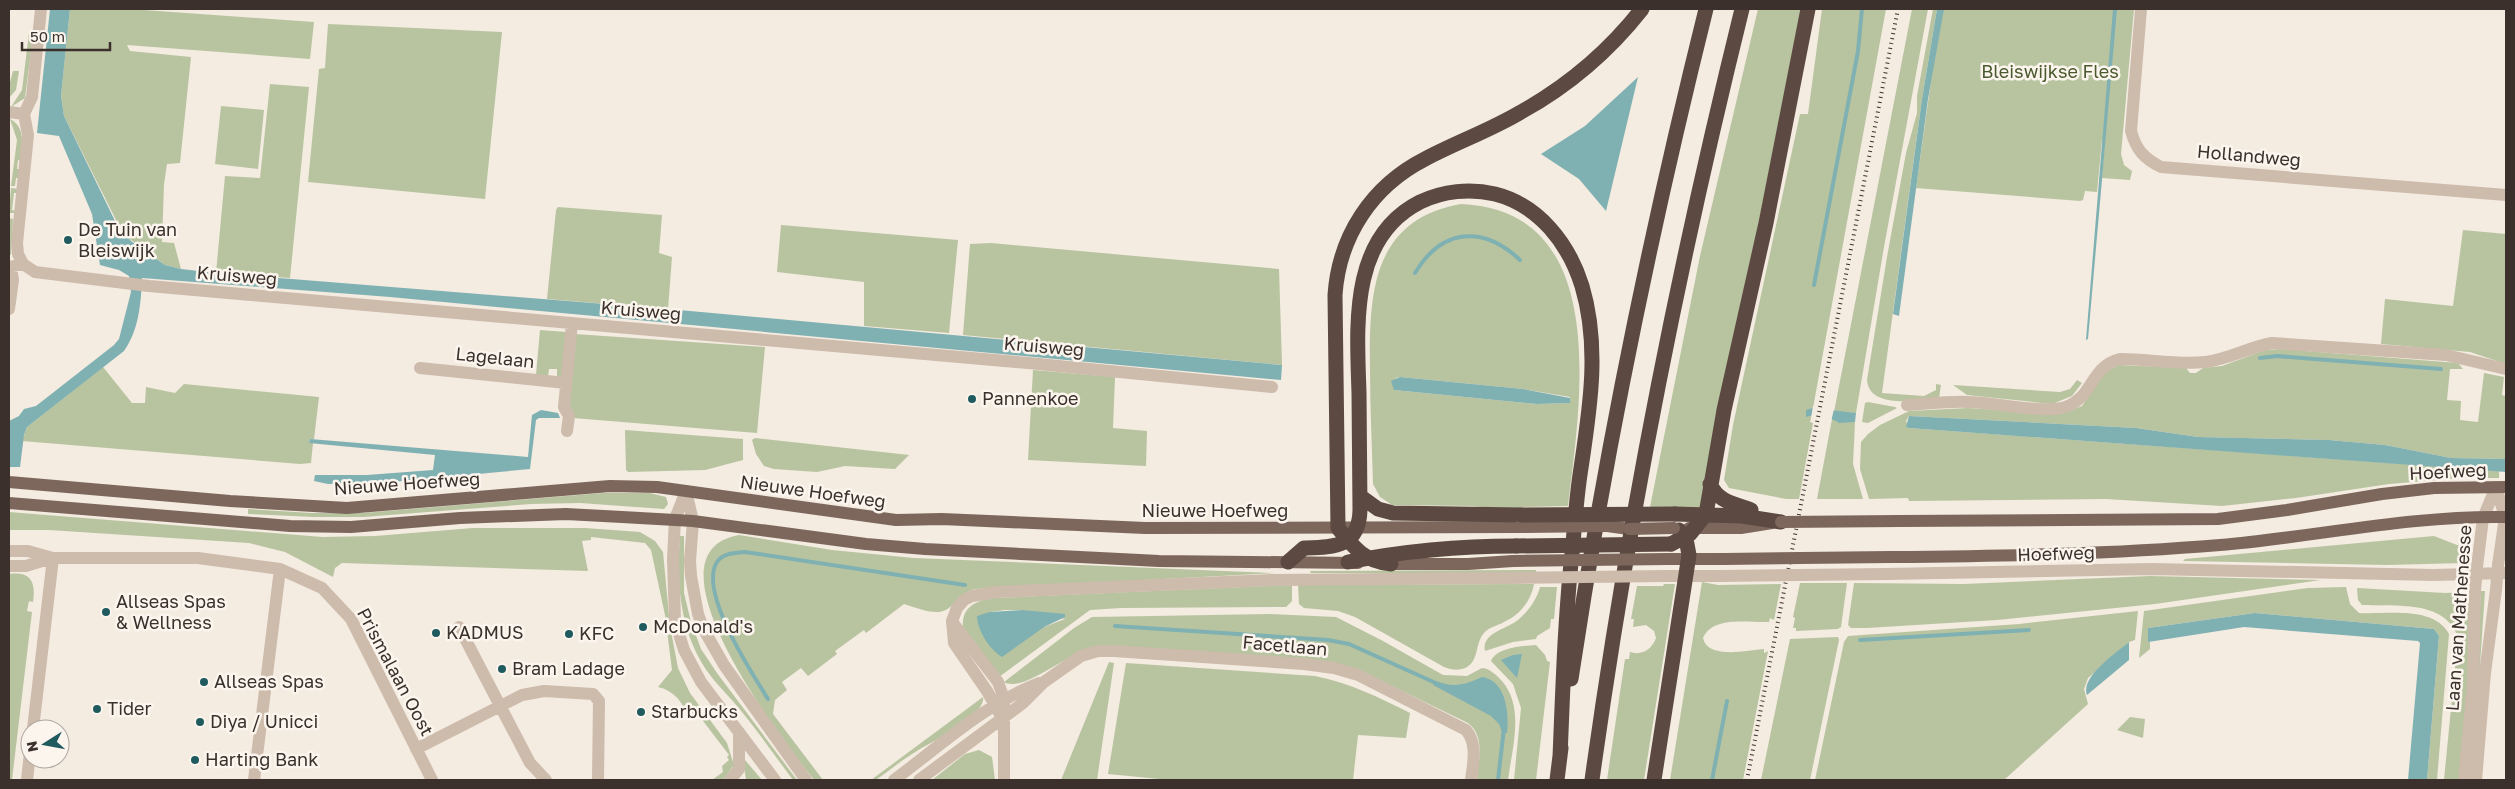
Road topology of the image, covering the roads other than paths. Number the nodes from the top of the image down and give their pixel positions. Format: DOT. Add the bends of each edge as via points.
graph roads {
  1 [pos="41,9"];
  2 [pos="1642,9"];
  3 [pos="1706,9"];
  4 [pos="1742,9"];
  5 [pos="1808,9"];
  6 [pos="2141,9"];
  7 [pos="9,112"];
  8 [pos="24,114"];
  9 [pos="2506,195"];
  10 [pos="14,266"];
  11 [pos="9,309"];
  12 [pos="572,323"];
  13 [pos="420,368"];
  14 [pos="2506,369"];
  15 [pos="566,383"];
  16 [pos="1272,387"];
  17 [pos="1907,405"];
  18 [pos="567,431"];
  19 [pos="9,482"];
  20 [pos="1710,484"];
  21 [pos="2501,487"];
  22 [pos="686,490"];
  23 [pos="1360,496"];
  24 [pos="9,503"];
  25 [pos="1706,514"];
  26 [pos="1732,516"];
  27 [pos="2506,517"];
  28 [pos="2483,518"];
  29 [pos="675,519"];
  30 [pos="693,521"];
  31 [pos="1520,521"];
  32 [pos="1781,522"];
  33 [pos="1338,528"];
  34 [pos="1358,528"];
  35 [pos="1696,528"];
  36 [pos="1676,530"];
  37 [pos="1348,541"];
  38 [pos="9,551"];
  39 [pos="1514,553"];
  40 [pos="1310,555"];
  41 [pos="54,558"];
  42 [pos="1367,558"];
  43 [pos="1688,559"];
  44 [pos="1285,562"];
  45 [pos="1348,562"];
  46 [pos="1391,564"];
  47 [pos="9,566"];
  48 [pos="280,569"];
  49 [pos="2502,569"];
  50 [pos="1686,576"];
  51 [pos="458,627"];
  52 [pos="1044,682"];
  53 [pos="999,702"];
  54 [pos="500,707"];
  55 [pos="1002,718"];
  56 [pos="34,719"];
  57 [pos="738,732"];
  58 [pos="416,749"];
  59 [pos="1560,757"];
  60 [pos="731,779"];
  61 [pos="254,780"];
  62 [pos="432,780"];
  63 [pos="546,780"];
  64 [pos="598,780"];
  65 [pos="774,780"];
  66 [pos="806,780"];
  67 [pos="894,780"];
  68 [pos="919,780"];
  69 [pos="1004,780"];
  70 [pos="1472,780"];
  71 [pos="1556,780"];
  72 [pos="1592,780"];
  73 [pos="1654,780"];
  74 [pos="2464,780"];
  75 [pos="2476,780"];
  1 -- 8 [label="street" via="32,97"];
  2 -- 33 [label="highway" via="1604,50 1550,95 1493,128 1424,159 1399,176 1369,204 1353,228 1340,261 1335,295"];
  3 -- 59 [label="highway" via="1658,212 1623,380 1585,589"];
  4 -- 72 [label="highway" via="1659,378 1628,544"];
  5 -- 20 [label="highway"];
  6 -- 9 [label="street, Hollandweg" via="2131,131 2136,149 2150,161 2160,166"];
  7 -- 8 [label="street"];
  8 -- 10 [label="street" via="28,135 18,254"];
  10 -- 11 [label="street"];
  10 -- 12 [label="street, Kruisweg" via="35,272 149,286"];
  12 -- 15 [label="street"];
  12 -- 16 [label="street, Kruisweg"];
  13 -- 15 [label="street, Lagelaan"];
  14 -- 17 [label="street" via="2446,355 2272,343 2204,362 2120,359 2109,362 2076,403 2061,409 1967,402"];
  15 -- 18 [label="street"];
  19 -- 22 [label="main road, Nieuwe Hoefweg" via="347,508 592,487"];
  20 -- 25 [label="highway"];
  20 -- 26 [label="highway"];
  21 -- 27 [label="street, Laan van Mathenesse"];
  21 -- 28 [label="street, Laan van Mathenesse"];
  21 -- 32 [label="main road, Hoefweg, bridge" via="2434,488 2225,518"];
  22 -- 29 [label="street"];
  22 -- 30 [label="street"];
  22 -- 33 [label="main road, Nieuwe Hoefweg" via="896,520 1145,528"];
  23 -- 31 [label="highway" via="1393,513"];
  23 -- 34 [label="highway"];
  23 -- 59 [label="highway" via="1358,314 1364,275 1376,245 1403,213 1437,195 1485,192 1525,208 1551,230 1569,256 1584,296 1591,338 1589,415 1566,608"];
  24 -- 29 [label="main road" via="290,526 352,527 566,514"];
  25 -- 26 [label="highway"];
  25 -- 35 [label="highway"];
  25 -- 36 [label="highway"];
  26 -- 32 [label="highway"];
  26 -- 35 [label="main road"];
  27 -- 28 [label="main road, Hoefweg"];
  27 -- 49 [label="street, Laan van Mathenesse"];
  28 -- 43 [label="main road, Hoefweg, bridge" via="2389,525 2220,545 2059,555"];
  28 -- 74 [label="street, Laan van Mathenesse, bridge" via="2475,591 2473,685"];
  29 -- 30 [label="main road"];
  29 -- 57 [label="street" via="673,596 678,628 690,663"];
  30 -- 44 [label="main road" via="908,548 1159,561"];
  30 -- 66 [label="street" via="691,576 704,630 724,665"];
  31 -- 34 [label="main road, Nieuwe Hoefweg"];
  31 -- 36 [label="highway, bridge"];
  31 -- 36 [label="main road, Nieuwe Hoefweg, bridge"];
  33 -- 34 [label="main road, Nieuwe Hoefweg"];
  33 -- 37 [label="highway"];
  34 -- 37 [label="highway"];
  35 -- 36 [label="highway"];
  36 -- 39 [label="highway, bridge"];
  36 -- 43 [label="highway" via="1688,547"];
  37 -- 40 [label="highway"];
  37 -- 42 [label="highway"];
  38 -- 41 [label="street, Prismalaan Oost"];
  39 -- 42 [label="highway" via="1450,547"];
  39 -- 43 [label="main road, Hoefweg, bridge" via="1610,560"];
  39 -- 46 [label="main road"];
  40 -- 44 [label="highway" via="1304,548"];
  40 -- 45 [label="main road"];
  41 -- 47 [label="street, Prismalaan Oost" via="26,566"];
  41 -- 48 [label="street, Prismalaan Oost" via="198,558"];
  41 -- 56 [label="street"];
  42 -- 45 [label="highway"];
  42 -- 46 [label="highway"];
  43 -- 50 [label="highway"];
  45 -- 46 [label="main road"];
  48 -- 58 [label="street, Prismalaan Oost" via="322,588 351,619"];
  48 -- 61 [label="street"];
  49 -- 50 [label="street, Hoefweg, bridge" via="2434,575 2139,569"];
  49 -- 75 [label="street, Laan van Mathenesse, bridge" via="2496,590 2485,673"];
  50 -- 53 [label="street, Hoefweg, bridge" via="1282,580 996,592 972,596 957,608 952,621 954,643"];
  50 -- 73 [label="highway"];
  51 -- 54 [label="street"];
  52 -- 53 [label="street, Facetlaan"];
  52 -- 55 [label="street, Facetlaan"];
  52 -- 70 [label="street, Facetlaan" via="1081,656 1098,652 1334,668 1358,675 1466,730 1474,748"];
  53 -- 55 [label="street"];
  53 -- 67 [label="street, Facetlaan"];
  54 -- 58 [label="street"];
  54 -- 63 [label="street" via="530,763"];
  54 -- 64 [label="street" via="534,692 593,694 598,697"];
  55 -- 68 [label="street, Facetlaan"];
  55 -- 69 [label="street"];
  57 -- 60 [label="street" via="739,769"];
  57 -- 65 [label="street"];
  58 -- 62 [label="street, Prismalaan Oost"];
  59 -- 71 [label="highway"];
}
